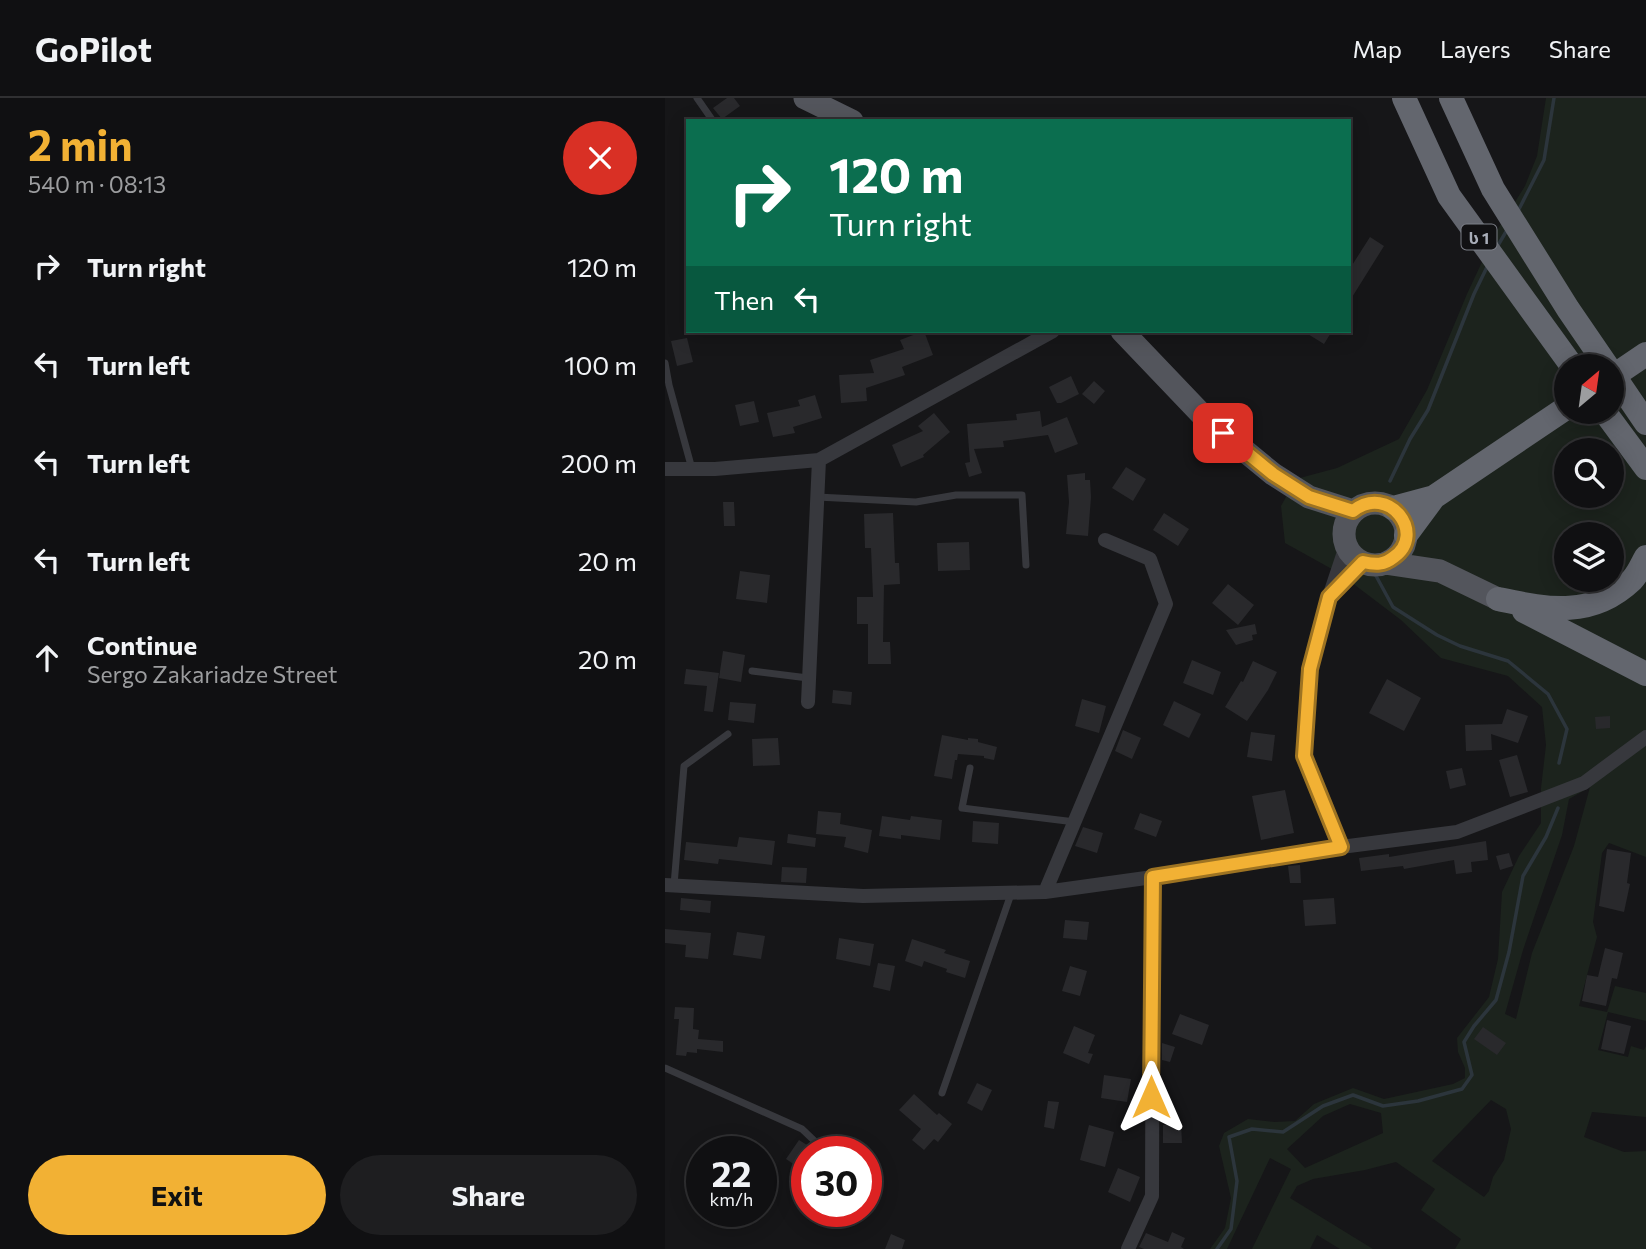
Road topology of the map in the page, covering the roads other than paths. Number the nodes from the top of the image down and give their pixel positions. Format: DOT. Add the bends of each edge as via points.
graph roads {
  1 [pos="697,98"];
  2 [pos="805,98"];
  3 [pos="1404,98"];
  4 [pos="1451,98"];
  5 [pos="712,119"];
  6 [pos="848,119"];
  7 [pos="1049,333"];
  8 [pos="1124,333"];
  9 [pos="1562,354"];
  10 [pos="1599,354"];
  11 [pos="1646,354"];
  12 [pos="665,363"];
  13 [pos="1624,368"];
  14 [pos="1624,392"];
  15 [pos="1554,416"];
  16 [pos="1646,423"];
  17 [pos="1613,424"];
  18 [pos="819,460"];
  19 [pos="1646,468"];
  20 [pos="665,469"];
  21 [pos="692,469"];
  22 [pos="817,497"];
  23 [pos="1309,497"];
  24 [pos="1434,497"];
  25 [pos="1393,508"];
  26 [pos="1353,511"];
  27 [pos="1406,538"];
  28 [pos="1105,540"];
  29 [pos="1345,542"];
  30 [pos="1646,557"];
  31 [pos="1375,563"];
  32 [pos="1026,565"];
  33 [pos="1440,571"];
  34 [pos="1329,597"];
  35 [pos="1498,600"];
  36 [pos="752,671"];
  37 [pos="1646,674"];
  38 [pos="809,678"];
  39 [pos="808,702"];
  40 [pos="728,734"];
  41 [pos="1646,737"];
  42 [pos="970,768"];
  43 [pos="1075,822"];
  44 [pos="1341,847"];
  45 [pos="1153,877"];
  46 [pos="670,886"];
  47 [pos="1045,892"];
  48 [pos="1011,894"];
  49 [pos="665,1068"];
  50 [pos="942,1093"];
  51 [pos="809,1136"];
  52 [pos="1128,1249"];
  1 -- 5 [label="lane"];
  2 -- 6 [label="main road"];
  3 -- 9 [label="highway, ს 1" via="1449,195"];
  4 -- 10 [label="highway, ს 1" via="1493,189"];
  7 -- 18 [label="street"];
  8 -- 23 [label="main road" via="1206,419"];
  11 -- 13 [label="highway"];
  12 -- 21 [label="lane"];
  14 -- 16 [label="highway, bridge"];
  15 -- 24 [label="highway"];
  17 -- 19 [label="highway"];
  18 -- 21 [label="street"];
  18 -- 22 [label="street"];
  20 -- 21 [label="street"];
  22 -- 32 [label="lane" via="916,502 957,495 1022,495"];
  22 -- 38 [label="street"];
  23 -- 26 [label="main road"];
  23 -- 29 [label="main road"];
  24 -- 25 [label="highway"];
  24 -- 27 [label="highway"];
  25 -- 26 [label="main road" via="1373,503"];
  25 -- 27 [label="main road" via="1403,520"];
  26 -- 29 [label="main road" via="1346,523"];
  27 -- 31 [label="main road" via="1399,554"];
  27 -- 33 [label="main road"];
  28 -- 43 [label="street" via="1150,559 1166,604"];
  29 -- 31 [label="main road" via="1353,556"];
  29 -- 34 [label="street"];
  30 -- 35 [label="highway" via="1634,578 1610,597 1577,609 1544,609"];
  31 -- 33 [label="main road"];
  31 -- 34 [label="street"];
  33 -- 35 [label="main road"];
  34 -- 44 [label="street" via="1310,669 1304,756"];
  35 -- 37 [label="highway"];
  36 -- 38 [label="lane"];
  38 -- 39 [label="street"];
  40 -- 46 [label="lane" via="684,766"];
  41 -- 44 [label="street" via="1584,783 1457,832"];
  42 -- 43 [label="lane" via="962,808"];
  43 -- 47 [label="street"];
  44 -- 45 [label="street"];
  45 -- 47 [label="street"];
  45 -- 52 [label="street" via="1152,1196"];
  46 -- 48 [label="street" via="863,895"];
  47 -- 48 [label="street"];
  48 -- 50 [label="lane"];
  49 -- 51 [label="lane"];
}
